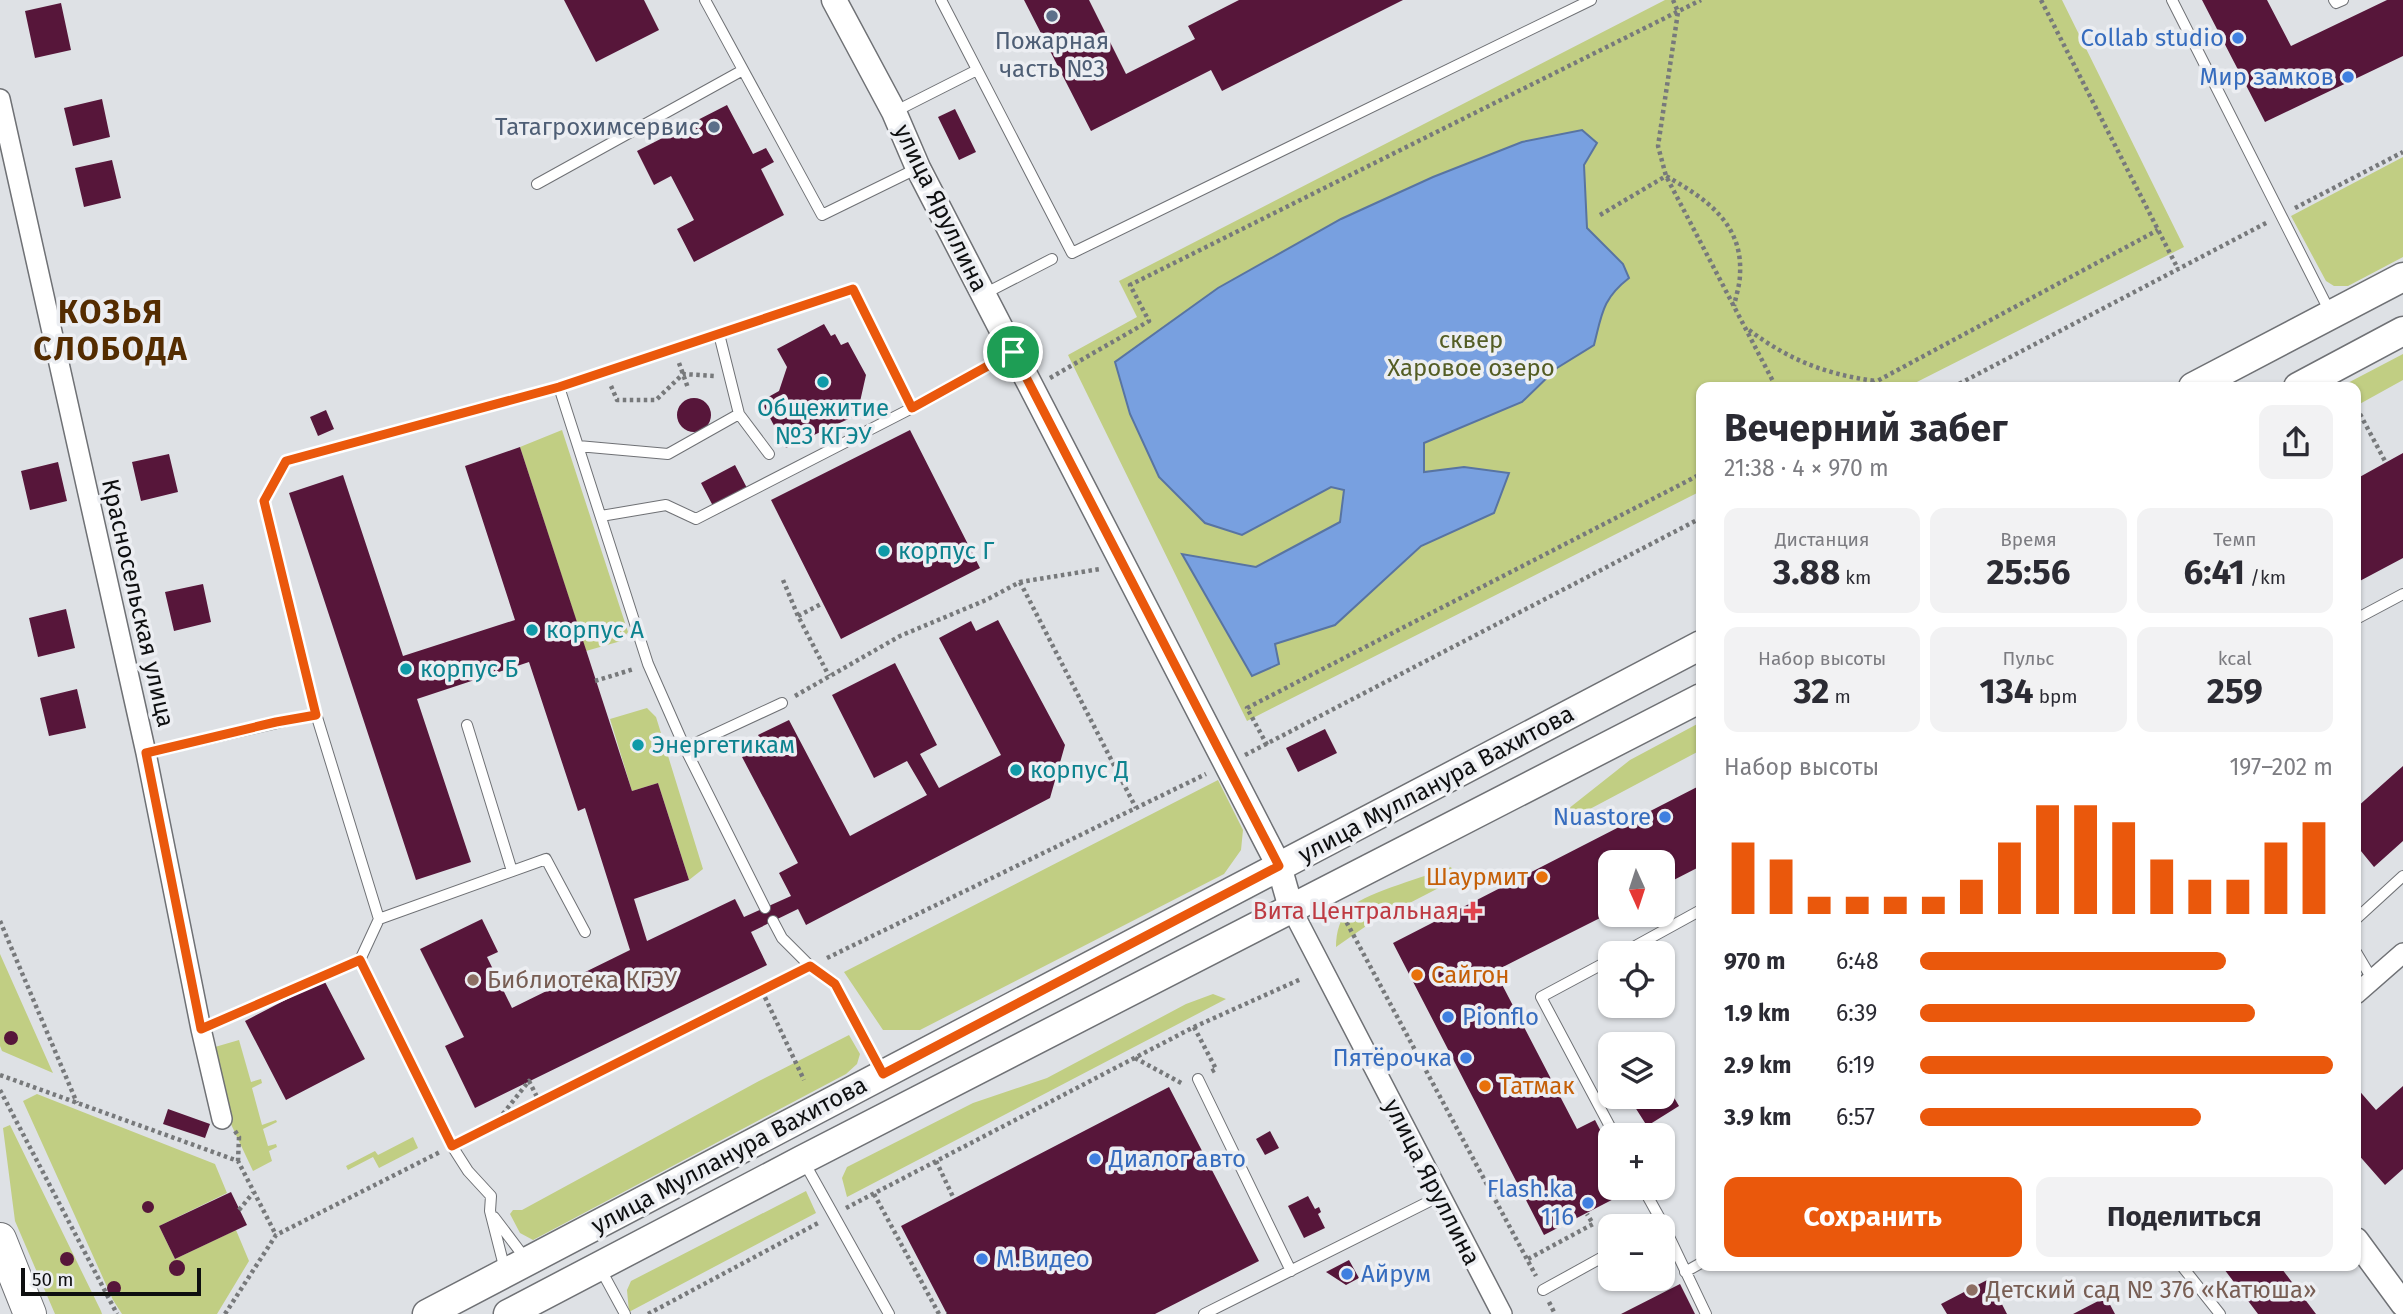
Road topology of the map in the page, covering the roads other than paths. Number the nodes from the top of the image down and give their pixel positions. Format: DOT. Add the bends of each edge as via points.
graph roads {
  1 [pos="705,0"];
  2 [pos="834,0"];
  3 [pos="941,0"];
  4 [pos="1591,0"];
  5 [pos="2172,0"];
  6 [pos="2334,0"];
  7 [pos="2343,0"];
  8 [pos="743,70"];
  9 [pos="977,70"];
  10 [pos="0,99"];
  11 [pos="894,112"];
  12 [pos="918,168"];
  13 [pos="537,184"];
  14 [pos="1052,259"];
  15 [pos="2403,277"];
  16 [pos="984,294"];
  17 [pos="2332,314"];
  18 [pos="2403,331"];
  19 [pos="719,334"];
  20 [pos="1013,352"];
  21 [pos="2203,382"];
  22 [pos="2307,382"];
  23 [pos="559,387"];
  24 [pos="912,408"];
  25 [pos="739,414"];
  26 [pos="578,446"];
  27 [pos="768,454"];
  28 [pos="601,516"];
  29 [pos="2403,594"];
  30 [pos="2361,616"];
  31 [pos="1696,648"];
  32 [pos="1696,701"];
  33 [pos="782,703"];
  34 [pos="316,715"];
  35 [pos="467,725"];
  36 [pos="685,748"];
  37 [pos="146,753"];
  38 [pos="1279,866"];
  39 [pos="512,871"];
  40 [pos="2403,876"];
  41 [pos="765,908"];
  42 [pos="1291,908"];
  43 [pos="1696,913"];
  44 [pos="2361,914"];
  45 [pos="379,919"];
  46 [pos="773,921"];
  47 [pos="585,932"];
  48 [pos="1645,941"];
  49 [pos="2403,953"];
  50 [pos="360,960"];
  51 [pos="2361,960"];
  52 [pos="1598,966"];
  53 [pos="2372,979"];
  54 [pos="2361,989"];
  55 [pos="201,1029"];
  56 [pos="883,1074"];
  57 [pos="1198,1079"];
  58 [pos="222,1119"];
  59 [pos="1608,1123"];
  60 [pos="802,1160"];
  61 [pos="1440,1196"];
  62 [pos="490,1211"];
  63 [pos="0,1239"];
  64 [pos="2361,1247"];
  65 [pos="1675,1253"];
  66 [pos="1598,1260"];
  67 [pos="1696,1266"];
  68 [pos="516,1267"];
  69 [pos="600,1267"];
  70 [pos="1291,1271"];
  71 [pos="2187,1271"];
  72 [pos="1685,1272"];
  73 [pos="1543,1290"];
  74 [pos="2402,1300"];
  75 [pos="516,1312"];
  76 [pos="30,1314"];
  77 [pos="427,1314"];
  78 [pos="625,1314"];
  79 [pos="889,1314"];
  80 [pos="1205,1314"];
  81 [pos="1502,1314"];
  82 [pos="1706,1314"];
  83 [pos="2220,1314"];
  1 -- 8 [label="lane"];
  2 -- 11 [label="street, улица Яруллина"];
  3 -- 9 [label="lane"];
  4 -- 9 [label="lane" via="1072,253"];
  5 -- 17 [label="lane"];
  6 -- 7 [label="lane"];
  8 -- 12 [label="lane" via="822,215"];
  8 -- 13 [label="lane"];
  9 -- 11 [label="lane"];
  10 -- 37 [label="street, Красносельская улица"];
  11 -- 12 [label="street, улица Яруллина"];
  12 -- 16 [label="street, улица Яруллина"];
  14 -- 16 [label="lane"];
  15 -- 17 [label="main road"];
  16 -- 20 [label="street, улица Яруллина"];
  17 -- 21 [label="main road"];
  18 -- 22 [label="main road"];
  19 -- 23 [label="lane"];
  19 -- 24 [label="lane" via="853,289"];
  19 -- 25 [label="lane"];
  20 -- 24 [label="lane"];
  20 -- 38 [label="street, улица Яруллина"];
  23 -- 26 [label="lane"];
  23 -- 34 [label="lane" via="286,461 264,501"];
  24 -- 28 [label="lane" via="696,519 666,505"];
  25 -- 26 [label="lane" via="668,454"];
  25 -- 27 [label="lane"];
  26 -- 28 [label="lane"];
  28 -- 36 [label="lane" via="648,664"];
  29 -- 30 [label="lane"];
  31 -- 38 [label="main road, улица Мулланура Вахитова"];
  32 -- 42 [label="main road, улица Мулланура Вахитова"];
  33 -- 36 [label="lane"];
  34 -- 37 [label="lane"];
  34 -- 45 [label="lane"];
  35 -- 39 [label="lane"];
  36 -- 41 [label="lane"];
  37 -- 55 [label="street, Красносельская улица"];
  38 -- 42 [label="street, улица Яруллина"];
  38 -- 56 [label="main road, улица Мулланура Вахитова"];
  39 -- 45 [label="lane"];
  39 -- 47 [label="lane" via="546,859"];
  40 -- 44 [label="lane"];
  42 -- 60 [label="main road, улица Мулланура Вахитова"];
  42 -- 61 [label="street, улица Яруллина"];
  43 -- 48 [label="lane"];
  45 -- 50 [label="lane"];
  46 -- 56 [label="lane" via="810,966 835,984"];
  49 -- 53 [label="street"];
  50 -- 55 [label="lane"];
  50 -- 62 [label="lane" via="452,1146 491,1196"];
  51 -- 53 [label="lane"];
  52 -- 59 [label="lane" via="1541,997"];
  53 -- 54 [label="street"];
  55 -- 58 [label="street, Красносельская улица"];
  56 -- 68 [label="main road, улица Мулланура Вахитова"];
  57 -- 70 [label="lane"];
  60 -- 69 [label="main road, улица Мулланура Вахитова"];
  60 -- 79 [label="lane"];
  61 -- 70 [label="lane"];
  61 -- 81 [label="street, улица Яруллина"];
  62 -- 68 [label="lane"];
  62 -- 68 [label="lane"];
  63 -- 76 [label="main road"];
  64 -- 74 [label="street"];
  65 -- 72 [label="lane"];
  66 -- 73 [label="lane"];
  67 -- 72 [label="lane"];
  68 -- 77 [label="main road, улица Мулланура Вахитова"];
  69 -- 75 [label="main road, улица Мулланура Вахитова"];
  69 -- 78 [label="lane"];
  70 -- 80 [label="lane"];
  71 -- 83 [label="lane"];
  72 -- 82 [label="lane"];
}
